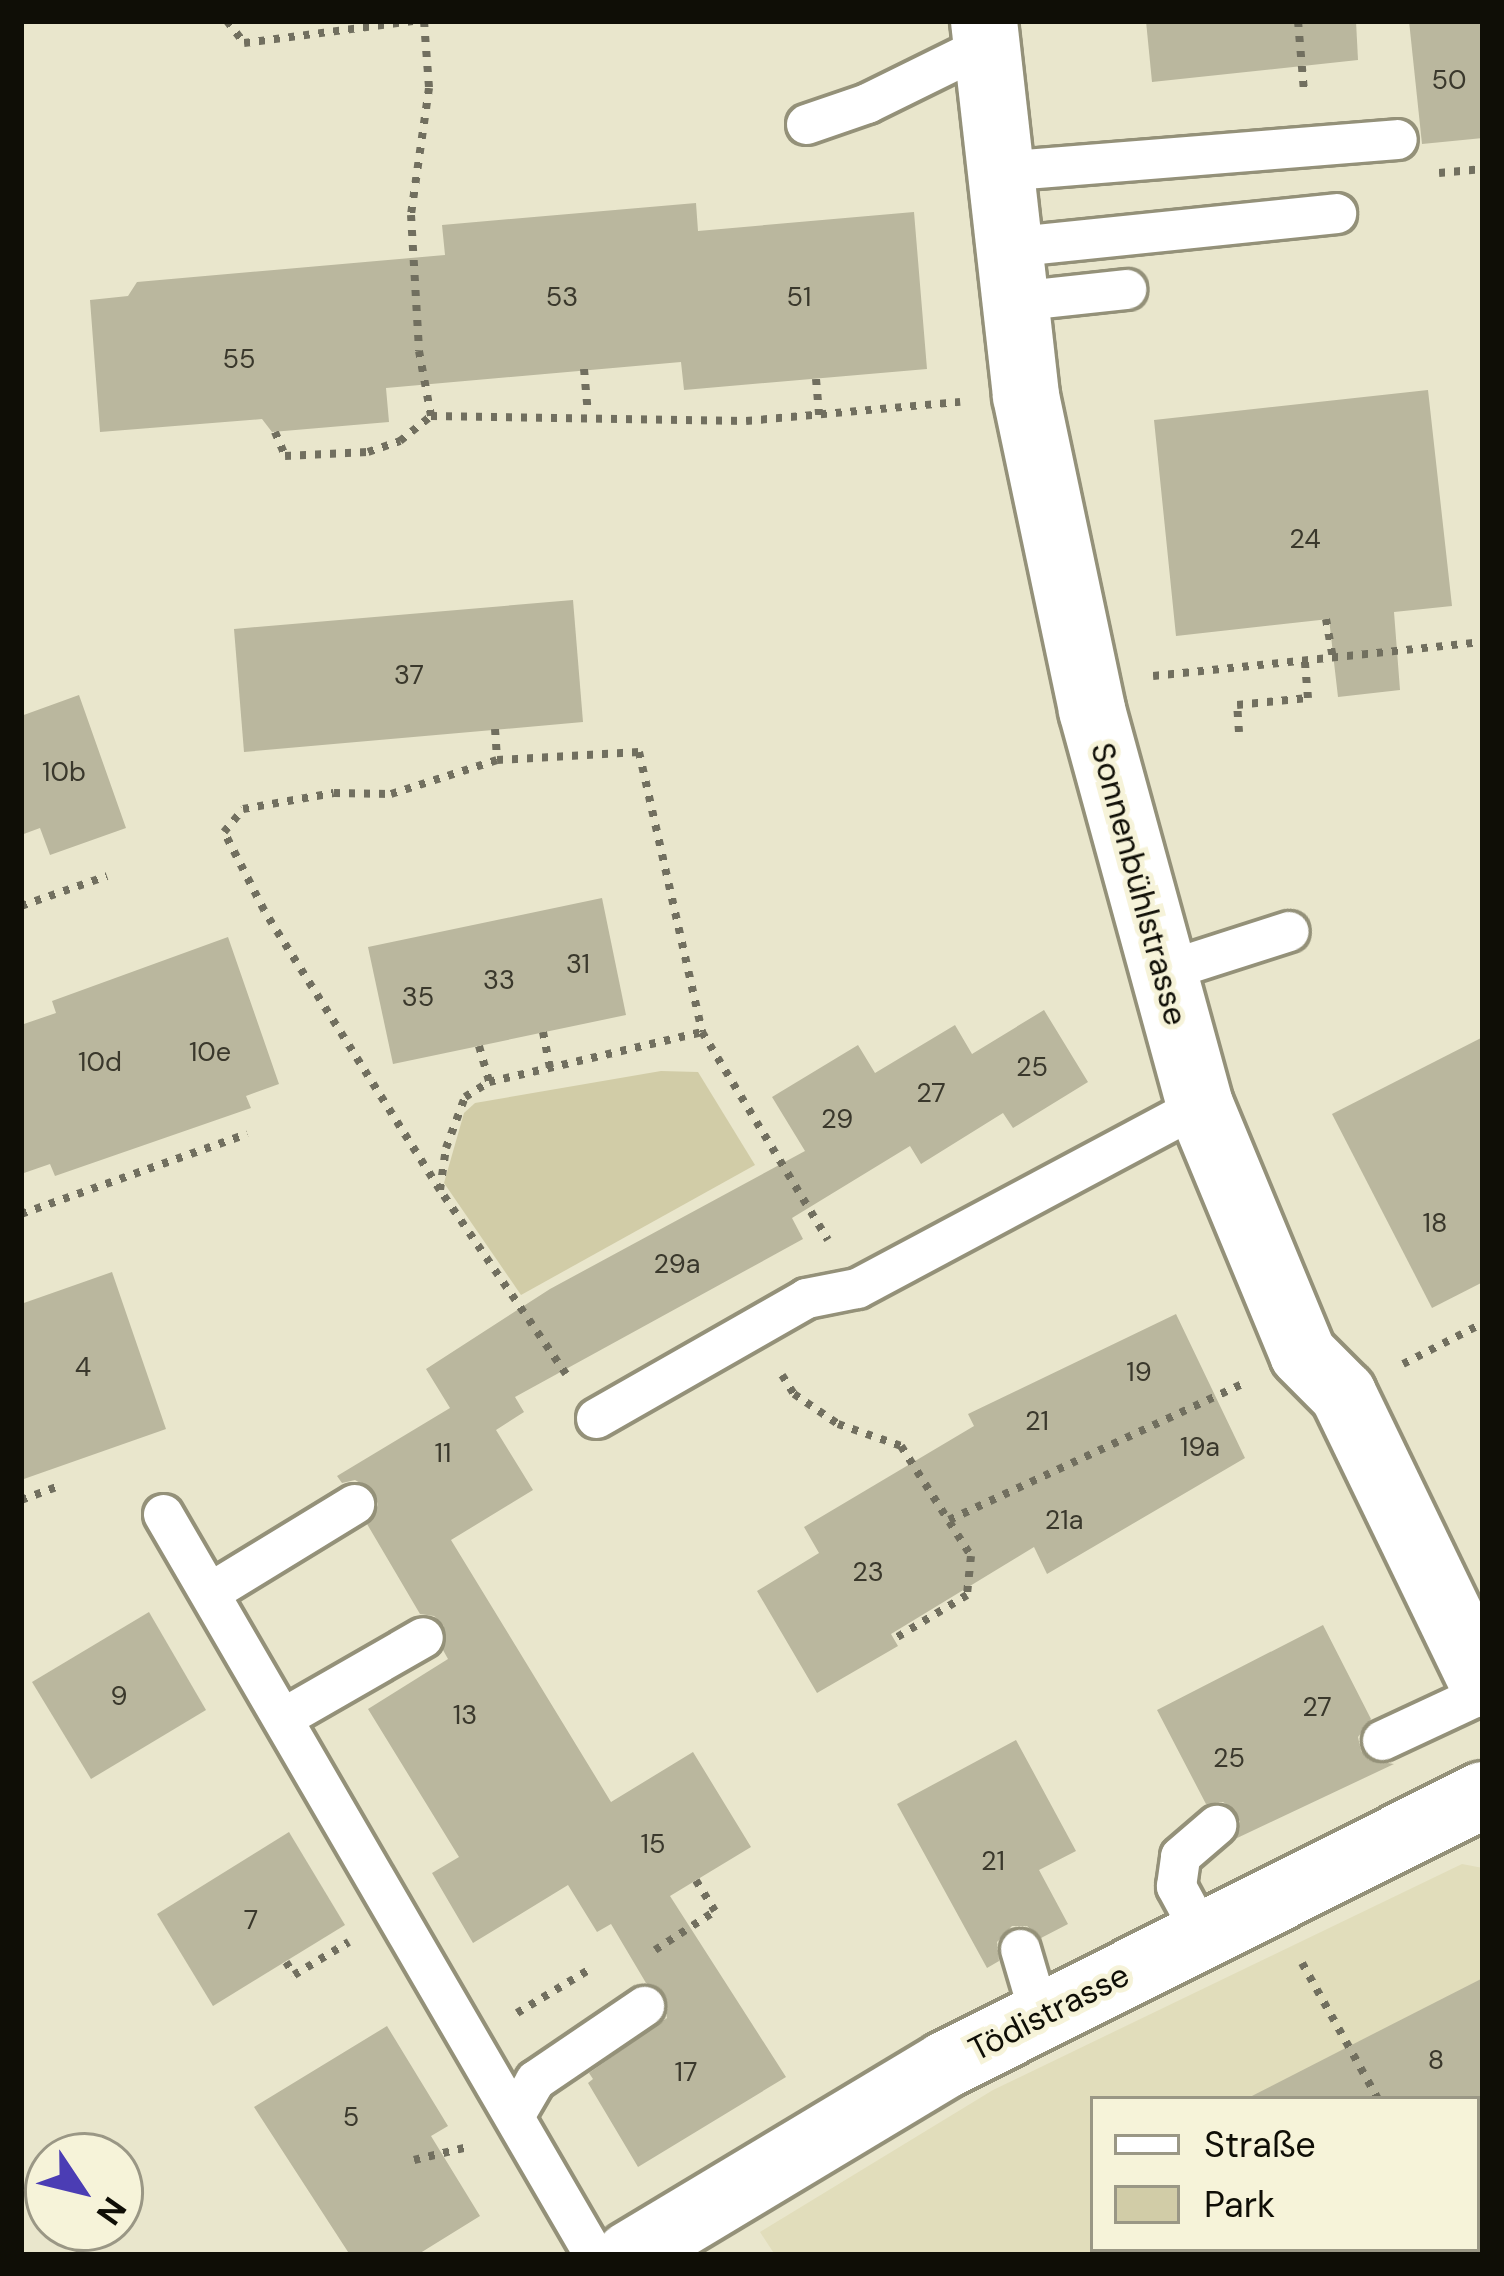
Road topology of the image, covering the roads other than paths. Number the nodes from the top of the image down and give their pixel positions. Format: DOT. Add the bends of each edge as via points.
graph roads {
  1 [pos="986,33"];
  2 [pos="806,124"];
  3 [pos="1397,139"];
  4 [pos="1000,171"];
  5 [pos="1336,212"];
  6 [pos="1012,274"];
  7 [pos="1126,289"];
  8 [pos="1289,931"];
  9 [pos="1161,972"];
  10 [pos="1200,1105"];
  11 [pos="596,1418"];
  12 [pos="354,1504"];
  13 [pos="163,1514"];
  14 [pos="210,1592"];
  15 [pos="423,1637"];
  16 [pos="1483,1689"];
  17 [pos="284,1717"];
  18 [pos="1382,1740"];
  19 [pos="1483,1795"];
  20 [pos="1216,1825"];
  21 [pos="1203,1936"];
  22 [pos="1020,1949"];
  23 [pos="644,2006"];
  24 [pos="1040,2017"];
  25 [pos="514,2116"];
  26 [pos="661,2247"];
  27 [pos="594,2255"];
  1 -- 2 [label="lane" via="867,103"];
  1 -- 4 [label="street, Sonnenbühlstrasse"];
  3 -- 4 [label="lane"];
  4 -- 6 [label="street, Sonnenbühlstrasse"];
  5 -- 6 [label="lane"];
  6 -- 7 [label="lane"];
  6 -- 9 [label="street, Sonnenbühlstrasse" via="1027,396 1092,710"];
  8 -- 9 [label="lane"];
  9 -- 10 [label="street, Sonnenbühlstrasse"];
  10 -- 11 [label="lane" via="857,1288 806,1298"];
  10 -- 16 [label="street, Sonnenbühlstrasse" via="1304,1354 1343,1394"];
  12 -- 14 [label="lane"];
  13 -- 14 [label="lane"];
  14 -- 17 [label="lane"];
  15 -- 17 [label="lane"];
  16 -- 18 [label="lane"];
  17 -- 25 [label="lane"];
  19 -- 21 [label="street, Tödistrasse"];
  20 -- 21 [label="lane" via="1180,1856 1178,1871 1177,1886"];
  21 -- 24 [label="street, Tödistrasse"];
  22 -- 24 [label="lane"];
  23 -- 25 [label="lane" via="535,2080"];
  24 -- 26 [label="street, Tödistrasse" via="945,2065"];
  25 -- 27 [label="lane"];
}
